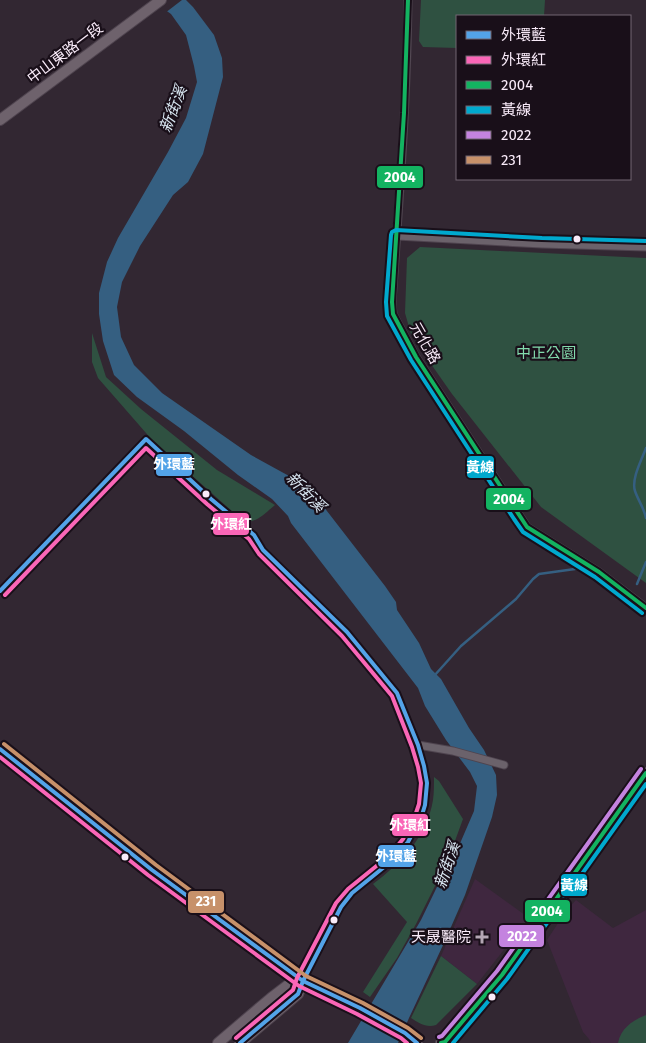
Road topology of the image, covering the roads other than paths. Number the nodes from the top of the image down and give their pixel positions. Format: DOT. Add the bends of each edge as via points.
graph roads {
  1 [pos="161,0"];
  2 [pos="408,0"];
  3 [pos="0,120"];
  4 [pos="397,236"];
  5 [pos="646,247"];
  6 [pos="646,608"];
  7 [pos="418,745"];
  8 [pos="0,748"];
  9 [pos="504,765"];
  10 [pos="646,774"];
  11 [pos="303,981"];
  12 [pos="443,1042"];
  13 [pos="218,1043"];
  14 [pos="240,1043"];
  15 [pos="418,1043"];
  1 -- 3 [label="street, 中山東路一段"];
  2 -- 4 [label="street, 元化路"];
  4 -- 5 [label="street"];
  4 -- 6 [label="street, 元化路" via="393,314 416,357 519,516 527,527 599,572"];
  7 -- 9 [label="street"];
  8 -- 11 [label="street" via="152,870"];
  10 -- 12 [label="street" via="502,975"];
  11 -- 13 [label="street" via="288,985"];
  11 -- 14 [label="street" via="298,994"];
  11 -- 15 [label="street" via="366,1011"];
}
